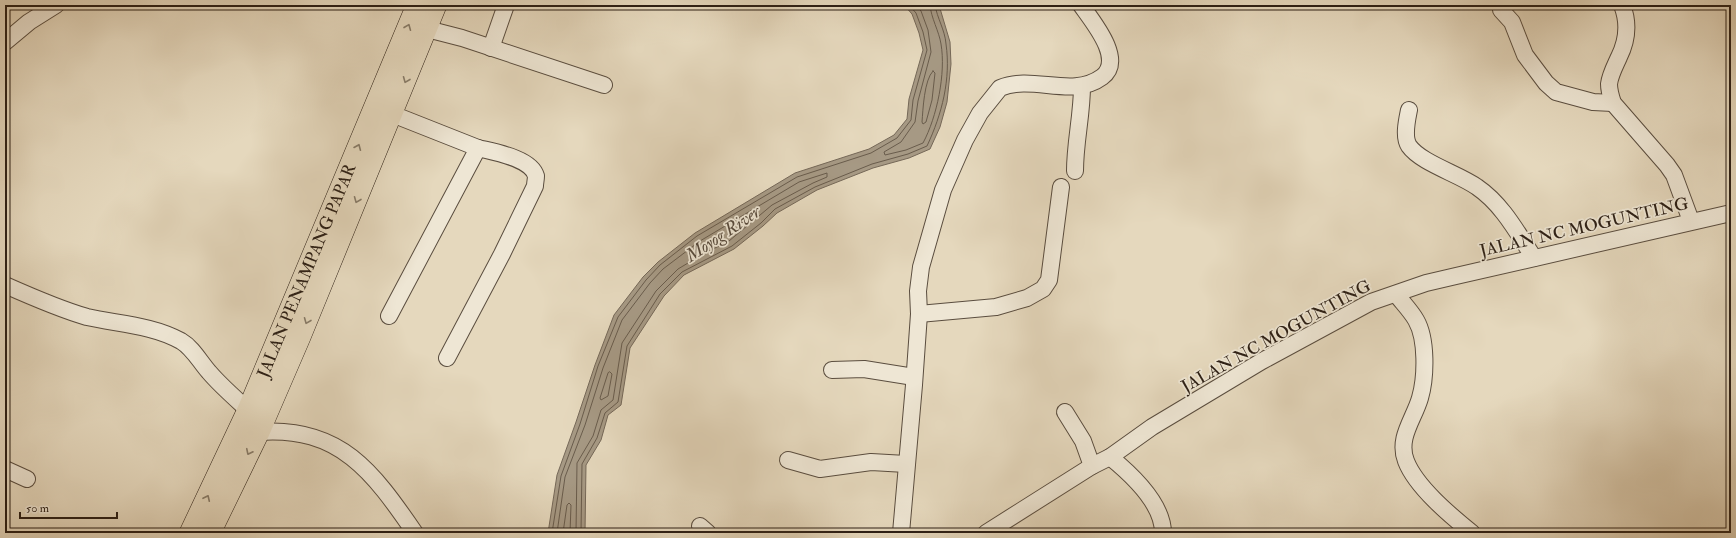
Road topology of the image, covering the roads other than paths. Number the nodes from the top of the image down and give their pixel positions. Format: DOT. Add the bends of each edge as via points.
graph roads {
  1 [pos="56,5"];
  2 [pos="417,5"];
  3 [pos="436,5"];
  4 [pos="506,5"];
  5 [pos="1081,5"];
  6 [pos="1622,5"];
  7 [pos="1501,10"];
  8 [pos="427,29"];
  9 [pos="5,42"];
  10 [pos="491,48"];
  11 [pos="604,85"];
  12 [pos="1082,86"];
  13 [pos="1613,103"];
  14 [pos="1409,110"];
  15 [pos="392,114"];
  16 [pos="478,148"];
  17 [pos="1075,171"];
  18 [pos="1061,187"];
  19 [pos="1731,213"];
  20 [pos="1691,221"];
  21 [pos="1534,258"];
  22 [pos="5,285"];
  23 [pos="1396,294"];
  24 [pos="919,314"];
  25 [pos="390,316"];
  26 [pos="447,358"];
  27 [pos="832,370"];
  28 [pos="914,377"];
  29 [pos="248,410"];
  30 [pos="1065,412"];
  31 [pos="259,432"];
  32 [pos="1110,457"];
  33 [pos="788,460"];
  34 [pos="906,464"];
  35 [pos="1092,466"];
  36 [pos="5,469"];
  37 [pos="27,479"];
  38 [pos="190,533"];
  39 [pos="210,533"];
  40 [pos="415,533"];
  41 [pos="901,533"];
  42 [pos="986,533"];
  43 [pos="1162,533"];
  44 [pos="1472,533"];
  1 -- 9 [label="street" via="29,22"];
  29 -- 2 [label="main road, JALAN PENAMPANG PAPAR, one-way"];
  3 -- 8 [label="main road, JALAN PENAMPANG PAPAR"];
  4 -- 10 [label="street"];
  5 -- 12 [label="street" via="1104,40 1111,58 1108,72 1091,84"];
  6 -- 13 [label="street" via="1627,24 1624,45 1613,68 1609,84"];
  7 -- 13 [label="street" via="1512,22 1525,55 1556,92 1593,102"];
  8 -- 10 [label="street"];
  8 -- 15 [label="main road, JALAN PENAMPANG PAPAR, one-way"];
  10 -- 11 [label="street"];
  12 -- 17 [label="street"];
  12 -- 24 [label="street" via="1028,82 1007,85 1000,88 980,113 943,190 921,267"];
  13 -- 20 [label="street" via="1674,175"];
  14 -- 21 [label="street" via="1406,128 1408,144 1416,153 1476,186 1499,206"];
  15 -- 16 [label="street"];
  15 -- 31 [label="main road, JALAN PENAMPANG PAPAR, one-way"];
  16 -- 25 [label="street"];
  16 -- 26 [label="street" via="506,155 530,166 536,176 535,186"];
  18 -- 24 [label="street" via="1049,280 1043,289 1027,298 996,307"];
  19 -- 20 [label="street, JALAN NC MOGUNTING"];
  20 -- 21 [label="street, JALAN NC MOGUNTING"];
  21 -- 23 [label="street, JALAN NC MOGUNTING" via="1426,283"];
  22 -- 29 [label="street" via="70,312 155,330 182,341"];
  23 -- 32 [label="street, JALAN NC MOGUNTING" via="1371,302 1262,361 1152,427"];
  23 -- 44 [label="street" via="1416,318 1423,337 1425,357 1421,397 1404,434 1406,460 1412,472 1436,501"];
  24 -- 28 [label="street"];
  27 -- 28 [label="street" via="864,369"];
  28 -- 34 [label="street"];
  38 -- 29 [label="main road, JALAN PENAMPANG PAPAR, one-way"];
  30 -- 35 [label="street" via="1083,441"];
  31 -- 39 [label="main road, JALAN PENAMPANG PAPAR, one-way"];
  31 -- 40 [label="street" via="291,432 325,441 343,450 362,465"];
  32 -- 35 [label="street, JALAN NC MOGUNTING"];
  32 -- 43 [label="street" via="1133,476 1158,511 1163,525"];
  33 -- 34 [label="street" via="820,469 871,462"];
  34 -- 41 [label="street"];
  35 -- 42 [label="street, JALAN NC MOGUNTING"];
  36 -- 37 [label="street"];
}
